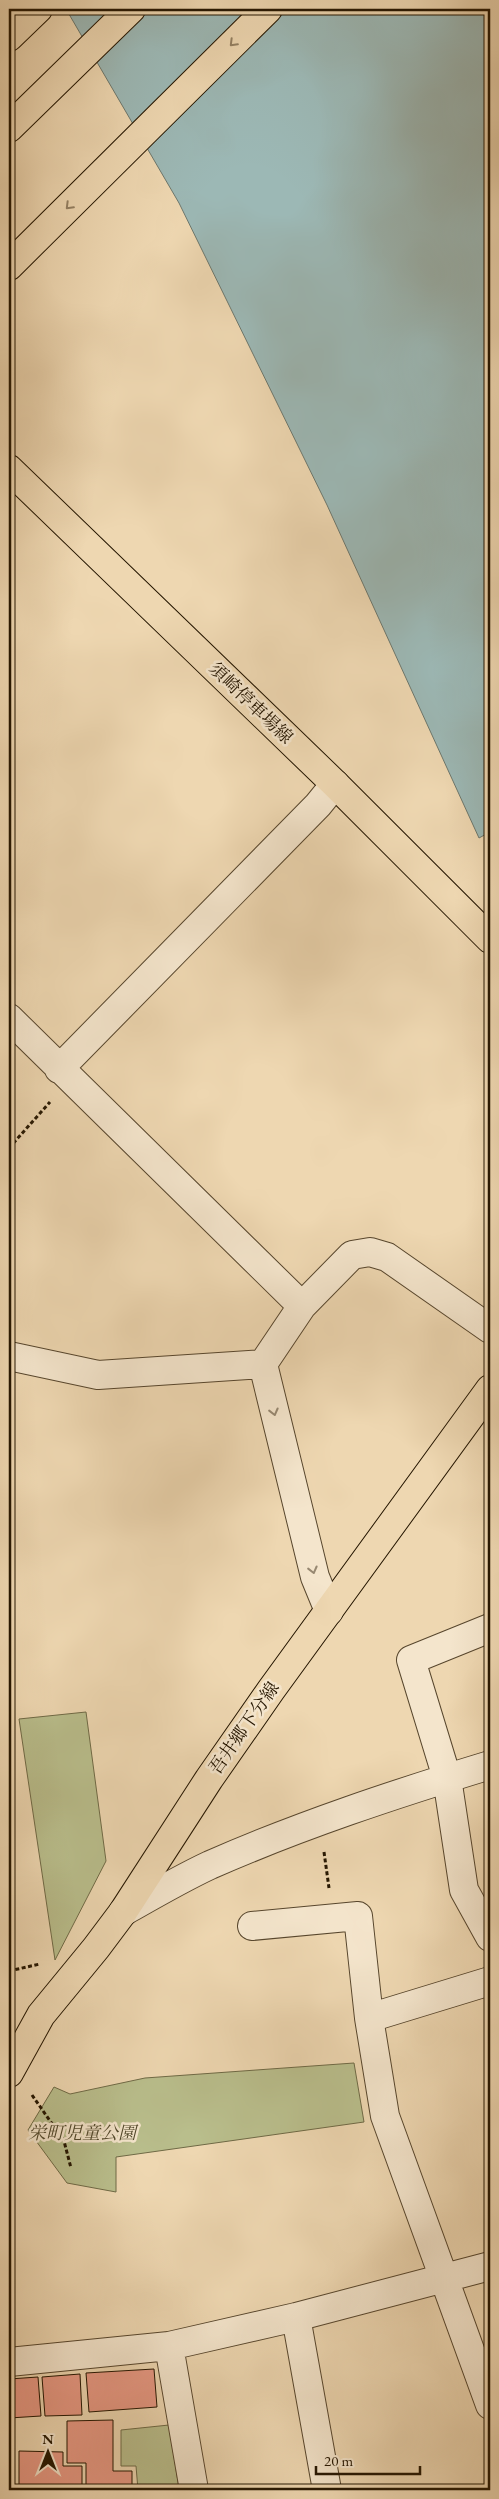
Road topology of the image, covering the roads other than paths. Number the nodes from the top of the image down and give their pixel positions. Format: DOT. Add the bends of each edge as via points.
graph roads {
  1 [pos="38,9"];
  2 [pos="131,9"];
  3 [pos="268,9"];
  4 [pos="9,37"];
  5 [pos="9,128"];
  6 [pos="9,266"];
  7 [pos="9,469"];
  8 [pos="335,784"];
  9 [pos="490,939"];
  10 [pos="9,1018"];
  11 [pos="65,1074"];
  12 [pos="302,1306"];
  13 [pos="490,1329"];
  14 [pos="9,1356"];
  15 [pos="263,1364"];
  16 [pos="490,1389"];
  17 [pos="329,1611"];
  18 [pos="490,1628"];
  19 [pos="490,1765"];
  20 [pos="447,1778"];
  21 [pos="122,1912"];
  22 [pos="252,1926"];
  23 [pos="490,1938"];
  24 [pos="490,1981"];
  25 [pos="369,2018"];
  26 [pos="9,2073"];
  27 [pos="490,2266"];
  28 [pos="445,2278"];
  29 [pos="296,2317"];
  30 [pos="169,2346"];
  31 [pos="9,2362"];
  32 [pos="490,2405"];
  33 [pos="194,2490"];
  34 [pos="327,2490"];
  1 -- 4 [label="main road"];
  2 -- 5 [label="main road"];
  3 -- 6 [label="main road, one-way"];
  7 -- 8 [label="main road, 須崎停車場線"];
  8 -- 9 [label="main road, 須崎停車場線"];
  8 -- 11 [label="street"];
  10 -- 11 [label="street"];
  11 -- 12 [label="street"];
  12 -- 13 [label="street" via="352,1255 370,1252 387,1256"];
  12 -- 15 [label="street"];
  14 -- 15 [label="street" via="98,1375"];
  15 -- 17 [label="street, one-way" via="315,1577"];
  16 -- 17 [label="main road, 吾井郷下分線"];
  17 -- 21 [label="main road, 吾井郷下分線" via="209,1778"];
  18 -- 20 [label="street" via="411,1660"];
  19 -- 20 [label="street"];
  20 -- 21 [label="street" via="372,1801 209,1866"];
  20 -- 23 [label="street" via="464,1890"];
  21 -- 26 [label="main road, 吾井郷下分線" via="41,2015"];
  22 -- 25 [label="street" via="358,1916"];
  24 -- 25 [label="street"];
  25 -- 28 [label="street" via="385,2116"];
  27 -- 28 [label="street"];
  28 -- 29 [label="street"];
  28 -- 32 [label="street"];
  29 -- 30 [label="street"];
  29 -- 34 [label="street"];
  30 -- 31 [label="street"];
  30 -- 33 [label="street"];
}
